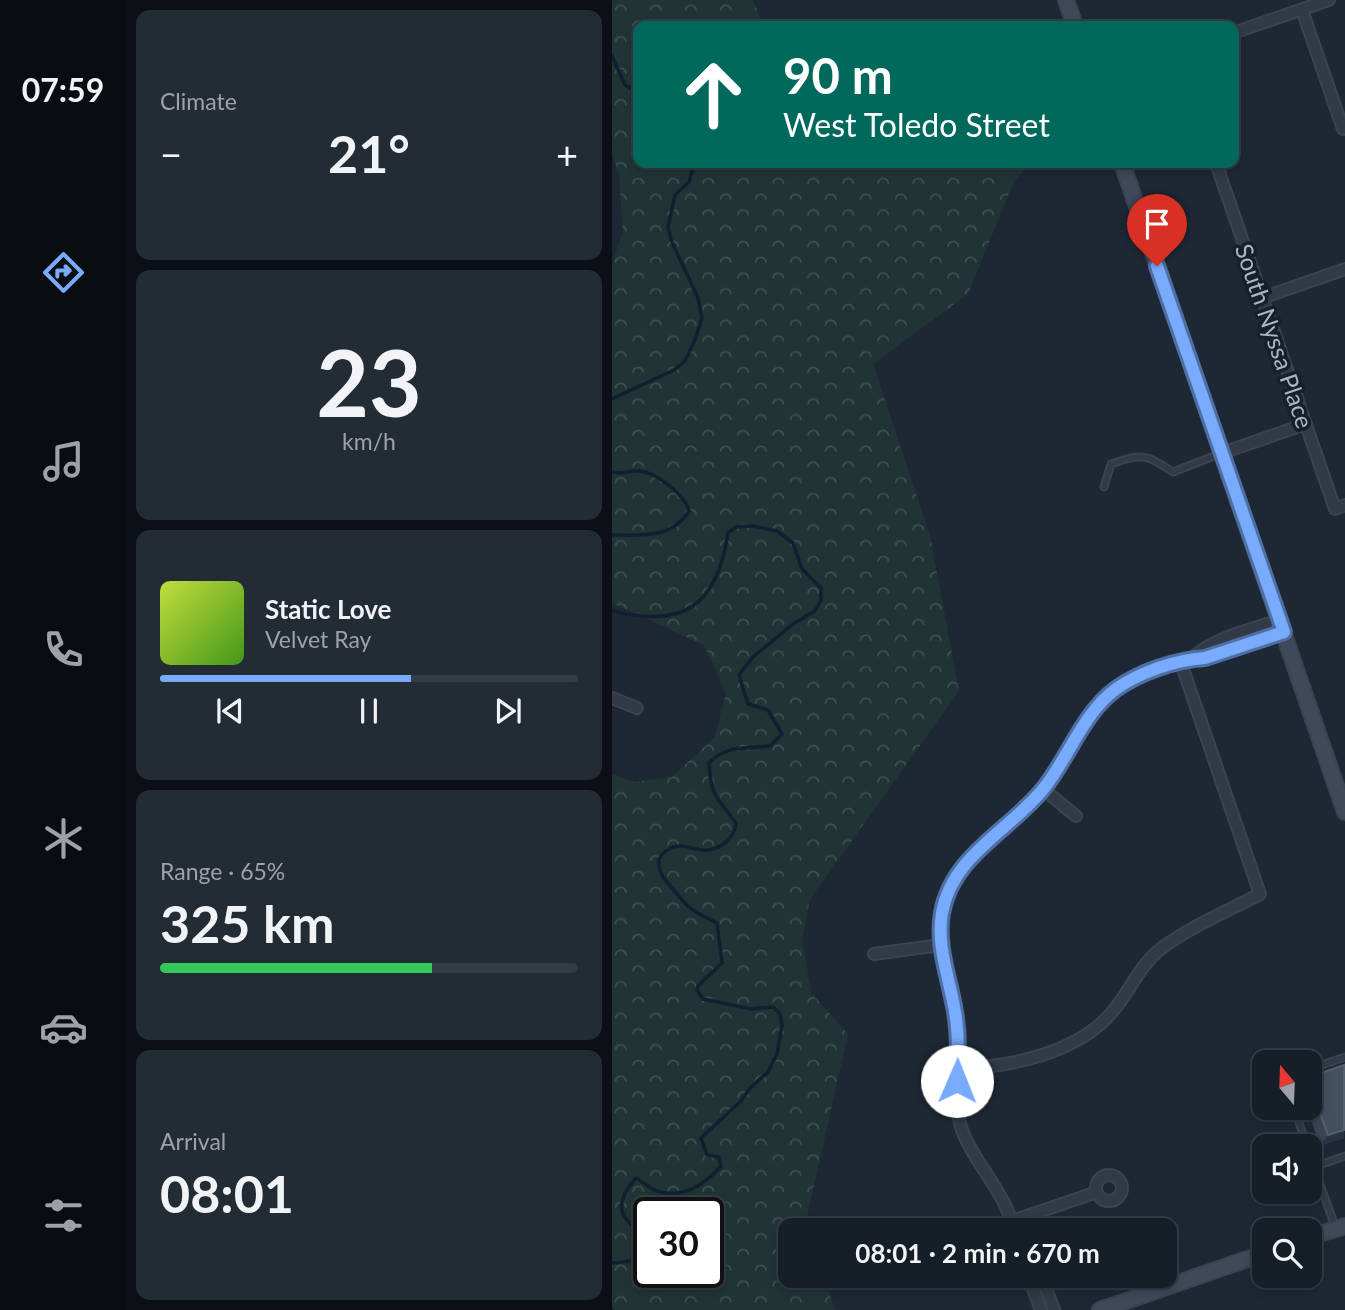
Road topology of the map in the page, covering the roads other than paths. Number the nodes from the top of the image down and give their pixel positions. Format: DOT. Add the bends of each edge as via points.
graph roads {
  1 [pos="1066,0"];
  2 [pos="1329,0"];
  3 [pos="1302,10"];
  4 [pos="1073,21"];
  5 [pos="1239,31"];
  6 [pos="1343,129"];
  7 [pos="1124,168"];
  8 [pos="1218,168"];
  9 [pos="1345,269"];
  10 [pos="1262,298"];
  11 [pos="1306,424"];
  12 [pos="1222,453"];
  13 [pos="1104,487"];
  14 [pos="1340,507"];
  15 [pos="1281,626"];
  16 [pos="1186,661"];
  17 [pos="612,698"];
  18 [pos="637,708"];
  19 [pos="1043,789"];
  20 [pos="1345,812"];
  21 [pos="1076,816"];
  22 [pos="942,945"];
  23 [pos="874,954"];
  24 [pos="1345,1057"];
  25 [pos="1322,1065"];
  26 [pos="957,1068"];
  27 [pos="1345,1156"];
  28 [pos="1322,1164"];
  29 [pos="1322,1185"];
  30 [pos="1097,1192"];
  31 [pos="1008,1218"];
  32 [pos="1032,1218"];
  33 [pos="1340,1227"];
  34 [pos="1322,1233"];
  35 [pos="1252,1257"];
  36 [pos="1033,1288"];
  37 [pos="1046,1288"];
  38 [pos="1041,1310"];
  39 [pos="1054,1310"];
  40 [pos="1100,1310"];
  1 -- 4 [label="street"];
  2 -- 3 [label="street"];
  3 -- 5 [label="street"];
  3 -- 6 [label="street"];
  7 -- 12 [label="street"];
  8 -- 10 [label="street, South Nyssa Place"];
  9 -- 10 [label="street"];
  10 -- 11 [label="street, South Nyssa Place"];
  11 -- 12 [label="street"];
  11 -- 14 [label="street, South Nyssa Place"];
  12 -- 13 [label="lane" via="1173,472 1137,455 1111,464"];
  12 -- 15 [label="street"];
  15 -- 16 [label="street" via="1215,643"];
  15 -- 20 [label="street"];
  16 -- 19 [label="street" via="1132,678 1105,698"];
  16 -- 26 [label="street" via="1260,894 1161,948 1111,1014 1081,1037 1014,1064"];
  17 -- 18 [label="street"];
  19 -- 21 [label="street"];
  19 -- 22 [label="street" via="957,874 943,905"];
  22 -- 23 [label="street"];
  22 -- 26 [label="street" via="955,1014"];
  24 -- 25 [label="lane"];
  26 -- 31 [label="street" via="958,1112 967,1144"];
  27 -- 28 [label="lane"];
  29 -- 33 [label="lane"];
  30 -- 32 [label="street"];
  33 -- 34 [label="street"];
  35 -- 40 [label="street"];
  36 -- 38 [label="street"];
  37 -- 39 [label="street"];
}
